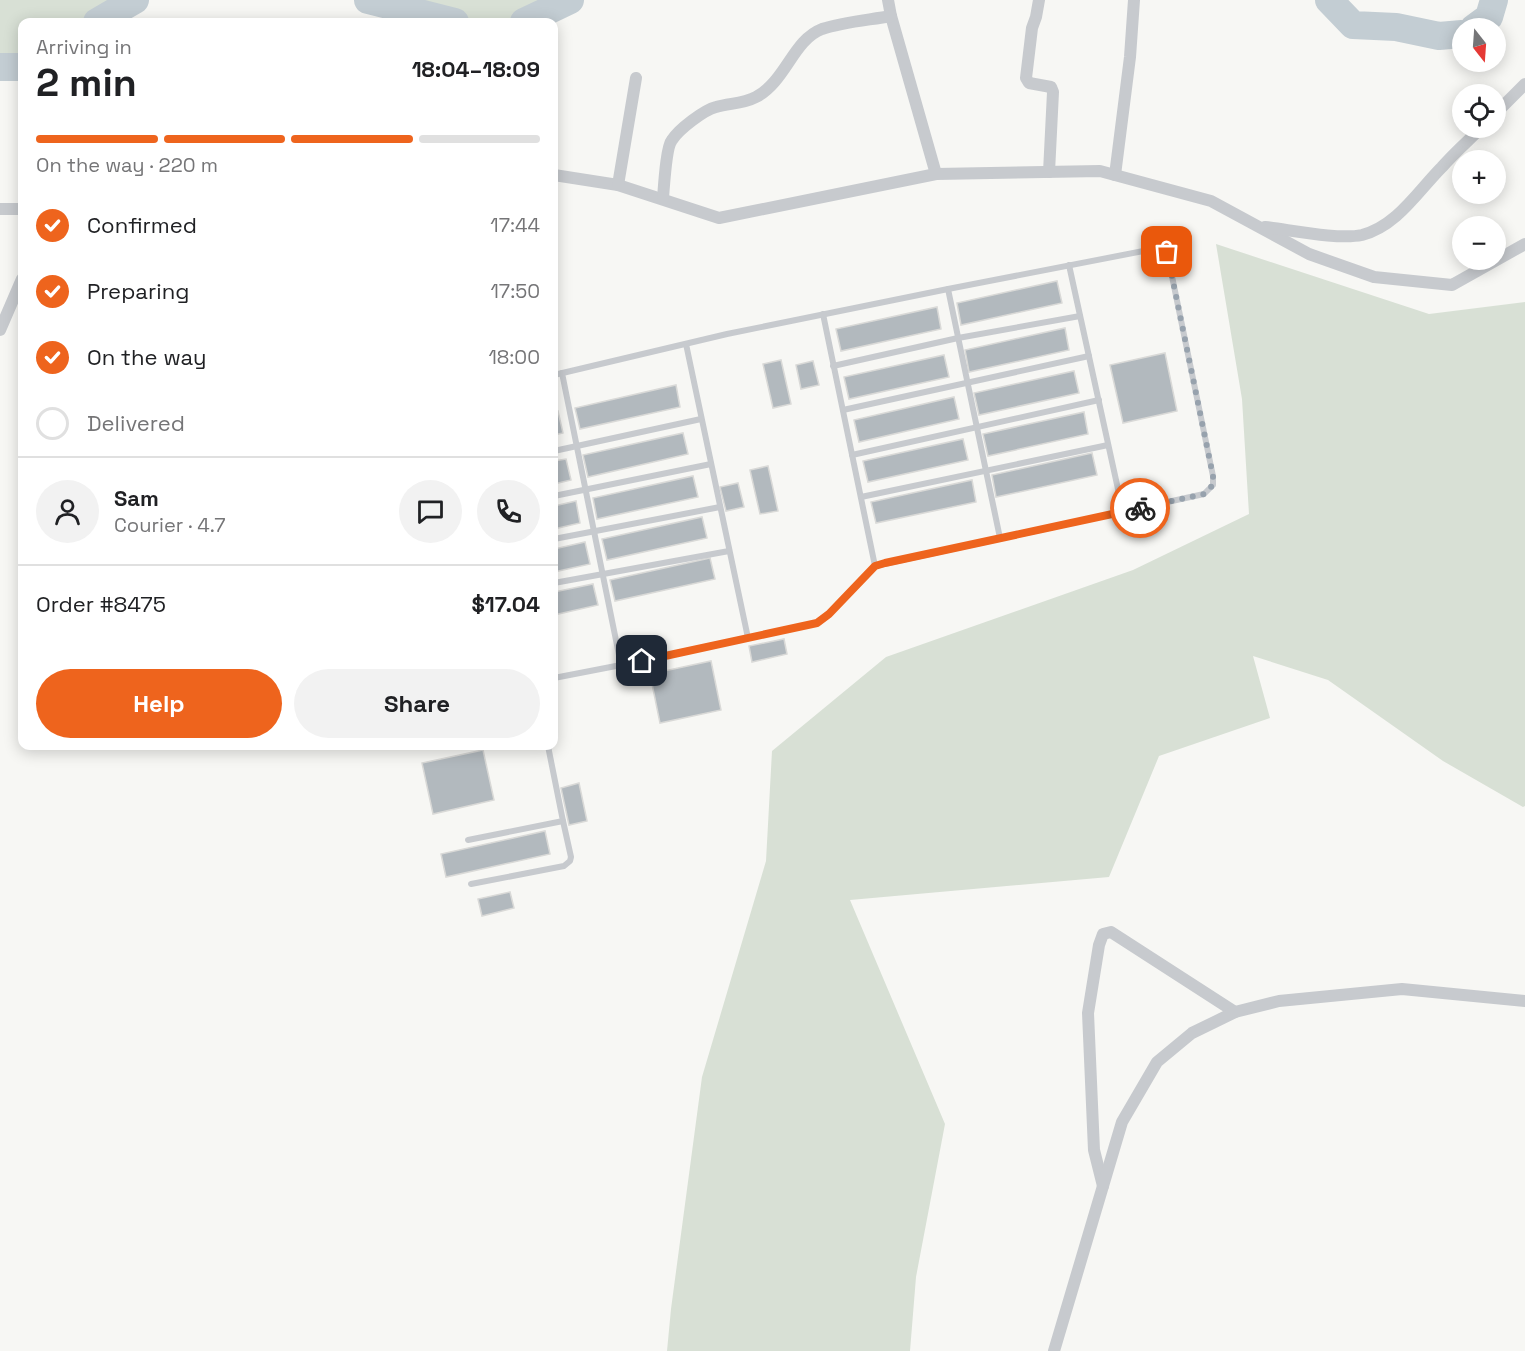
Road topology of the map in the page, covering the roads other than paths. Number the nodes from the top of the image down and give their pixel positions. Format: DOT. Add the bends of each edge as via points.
graph roads {
  1 [pos="888,0"];
  2 [pos="1040,0"];
  3 [pos="1134,0"];
  4 [pos="891,16"];
  5 [pos="636,78"];
  6 [pos="1525,84"];
  7 [pos="1506,103"];
  8 [pos="1471,138"];
  9 [pos="1049,172"];
  10 [pos="936,174"];
  11 [pos="1115,175"];
  12 [pos="558,176"];
  13 [pos="618,185"];
  14 [pos="663,198"];
  15 [pos="0,209"];
  16 [pos="18,209"];
  17 [pos="1258,226"];
  18 [pos="1525,244"];
  19 [pos="1069,265"];
  20 [pos="18,288"];
  21 [pos="948,289"];
  22 [pos="823,314"];
  23 [pos="1080,315"];
  24 [pos="0,330"];
  25 [pos="958,338"];
  26 [pos="686,344"];
  27 [pos="1089,356"];
  28 [pos="833,366"];
  29 [pos="562,373"];
  30 [pos="558,374"];
  31 [pos="968,382"];
  32 [pos="1099,400"];
  33 [pos="843,411"];
  34 [pos="701,419"];
  35 [pos="976,427"];
  36 [pos="1108,445"];
  37 [pos="577,446"];
  38 [pos="558,450"];
  39 [pos="852,455"];
  40 [pos="711,464"];
  41 [pos="986,470"];
  42 [pos="586,489"];
  43 [pos="558,495"];
  44 [pos="861,497"];
  45 [pos="720,507"];
  46 [pos="1123,512"];
  47 [pos="594,531"];
  48 [pos="558,538"];
  49 [pos="1000,538"];
  50 [pos="729,551"];
  51 [pos="875,566"];
  52 [pos="603,574"];
  53 [pos="558,582"];
  54 [pos="748,638"];
  55 [pos="621,665"];
  56 [pos="558,677"];
  57 [pos="549,750"];
  58 [pos="563,821"];
  59 [pos="468,840"];
  60 [pos="471,884"];
  61 [pos="1525,1001"];
  62 [pos="1235,1012"];
  63 [pos="1103,1186"];
  64 [pos="1054,1351"];
  1 -- 4 [label="street"];
  2 -- 9 [label="street" via="1026,78 1029,83 1051,87 1053,92"];
  3 -- 11 [label="street"];
  4 -- 10 [label="street"];
  4 -- 14 [label="street" via="822,29 803,42 772,86 756,98 715,107 678,133 670,142"];
  5 -- 13 [label="street"];
  6 -- 7 [label="street"];
  8 -- 17 [label="street" via="1399,214 1375,230 1360,235 1332,235"];
  9 -- 10 [label="street"];
  9 -- 11 [label="street" via="1100,171"];
  10 -- 14 [label="street" via="719,218"];
  11 -- 17 [label="street" via="1211,201"];
  12 -- 13 [label="street"];
  13 -- 14 [label="street"];
  15 -- 16 [label="street"];
  17 -- 18 [label="street" via="1309,254 1374,277 1452,285"];
  19 -- 21 [label="lane"];
  19 -- 23 [label="lane"];
  19 -- 46 [label="lane" via="1155,247 1164,247 1167,252 1213,485 1204,494"];
  20 -- 24 [label="street"];
  21 -- 22 [label="lane"];
  21 -- 25 [label="lane"];
  22 -- 26 [label="lane"];
  22 -- 28 [label="lane"];
  23 -- 25 [label="lane"];
  23 -- 27 [label="lane"];
  25 -- 28 [label="lane"];
  25 -- 31 [label="lane"];
  26 -- 29 [label="lane"];
  26 -- 34 [label="lane"];
  27 -- 31 [label="lane"];
  27 -- 32 [label="lane"];
  28 -- 33 [label="lane"];
  29 -- 30 [label="lane"];
  29 -- 37 [label="lane"];
  31 -- 33 [label="lane"];
  31 -- 35 [label="lane"];
  32 -- 35 [label="lane"];
  32 -- 36 [label="lane"];
  33 -- 39 [label="lane"];
  34 -- 37 [label="lane"];
  34 -- 40 [label="lane"];
  35 -- 39 [label="lane"];
  35 -- 41 [label="lane"];
  36 -- 41 [label="lane"];
  36 -- 46 [label="lane"];
  37 -- 38 [label="lane"];
  37 -- 42 [label="lane"];
  39 -- 44 [label="lane"];
  40 -- 42 [label="lane"];
  40 -- 45 [label="lane"];
  41 -- 44 [label="lane"];
  41 -- 49 [label="lane"];
  42 -- 43 [label="lane"];
  42 -- 47 [label="lane"];
  44 -- 51 [label="lane"];
  45 -- 47 [label="lane"];
  45 -- 50 [label="lane"];
  46 -- 49 [label="lane"];
  47 -- 48 [label="lane"];
  47 -- 52 [label="lane"];
  49 -- 51 [label="lane"];
  50 -- 52 [label="lane"];
  50 -- 54 [label="lane"];
  51 -- 54 [label="lane" via="817,623"];
  52 -- 53 [label="lane"];
  52 -- 55 [label="lane"];
  54 -- 55 [label="lane"];
  55 -- 56 [label="lane"];
  57 -- 58 [label="lane"];
  58 -- 59 [label="lane"];
  58 -- 60 [label="lane" via="571,857 564,866"];
  61 -- 62 [label="street" via="1402,989 1279,1001"];
  62 -- 63 [label="street" via="1192,1033 1157,1062 1122,1122"];
  62 -- 63 [label="street" via="1111,932 1103,934 1088,1014 1094,1150"];
  63 -- 64 [label="street"];
}
